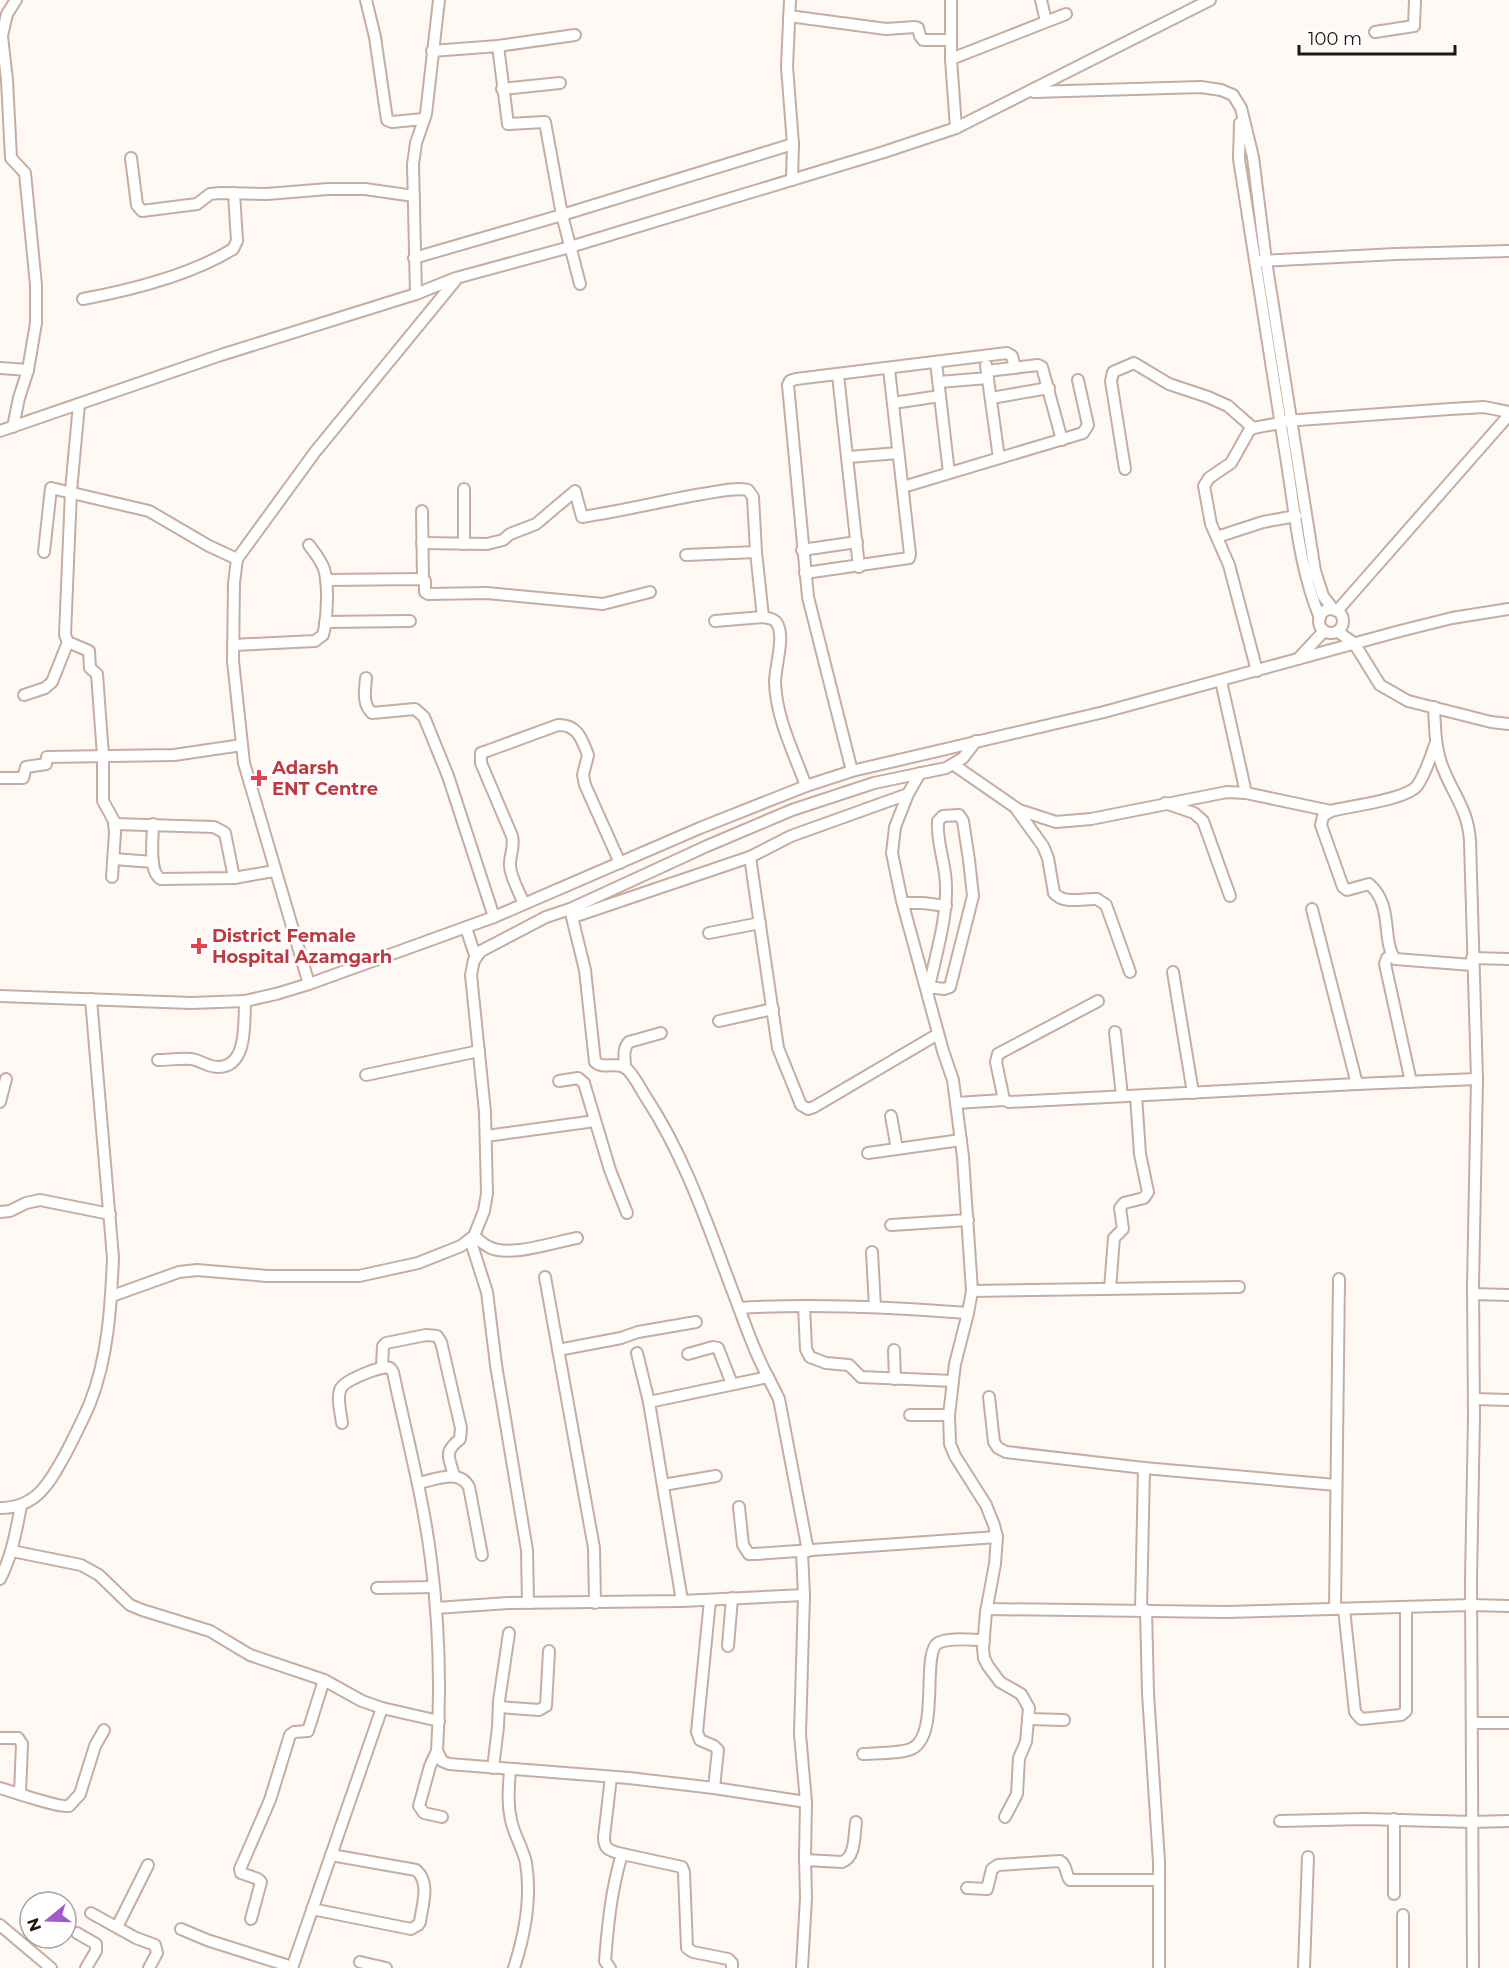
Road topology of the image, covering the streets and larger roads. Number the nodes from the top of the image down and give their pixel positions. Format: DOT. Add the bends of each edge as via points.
graph roads {
  1 [pos="16,0"];
  2 [pos="366,0"];
  3 [pos="439,0"];
  4 [pos="790,0"];
  5 [pos="951,0"];
  6 [pos="1041,0"];
  7 [pos="1210,0"];
  8 [pos="1415,0"];
  9 [pos="1066,14"];
  10 [pos="789,16"];
  11 [pos="1046,21"];
  12 [pos="1375,32"];
  13 [pos="575,35"];
  14 [pos="951,40"];
  15 [pos="498,46"];
  16 [pos="432,51"];
  17 [pos="951,59"];
  18 [pos="560,83"];
  19 [pos="502,89"];
  20 [pos="1028,92"];
  21 [pos="424,119"];
  22 [pos="956,128"];
  23 [pos="5,142"];
  24 [pos="793,144"];
  25 [pos="131,158"];
  26 [pos="792,180"];
  27 [pos="234,193"];
  28 [pos="414,196"];
  29 [pos="562,215"];
  30 [pos="570,247"];
  31 [pos="1509,251"];
  32 [pos="414,258"];
  33 [pos="1261,261"];
  34 [pos="456,278"];
  35 [pos="580,284"];
  36 [pos="416,294"];
  37 [pos="83,299"];
  38 [pos="984,356"];
  39 [pos="936,362"];
  40 [pos="0,368"];
  41 [pos="1015,368"];
  42 [pos="889,369"];
  43 [pos="28,370"];
  44 [pos="987,374"];
  45 [pos="838,375"];
  46 [pos="1078,380"];
  47 [pos="939,382"];
  48 [pos="1049,388"];
  49 [pos="940,396"];
  50 [pos="991,398"];
  51 [pos="893,403"];
  52 [pos="79,404"];
  53 [pos="1509,414"];
  54 [pos="1284,422"];
  55 [pos="13,427"];
  56 [pos="1253,428"];
  57 [pos="0,431"];
  58 [pos="1062,440"];
  59 [pos="898,453"];
  60 [pos="849,458"];
  61 [pos="999,458"];
  62 [pos="1125,469"];
  63 [pos="949,473"];
  64 [pos="903,487"];
  65 [pos="464,489"];
  66 [pos="71,491"];
  67 [pos="422,511"];
  68 [pos="1296,516"];
  69 [pos="1217,537"];
  70 [pos="857,542"];
  71 [pos="422,543"];
  72 [pos="464,543"];
  73 [pos="309,545"];
  74 [pos="802,550"];
  75 [pos="44,552"];
  76 [pos="756,552"];
  77 [pos="686,555"];
  78 [pos="237,559"];
  79 [pos="859,567"];
  80 [pos="805,573"];
  81 [pos="423,579"];
  82 [pos="326,580"];
  83 [pos="650,592"];
  84 [pos="1509,609"];
  85 [pos="1336,610"];
  86 [pos="763,617"];
  87 [pos="1320,618"];
  88 [pos="410,621"];
  89 [pos="714,621"];
  90 [pos="325,622"];
  91 [pos="1324,631"];
  92 [pos="1338,632"];
  93 [pos="69,642"];
  94 [pos="1354,643"];
  95 [pos="233,645"];
  96 [pos="1298,660"];
  97 [pos="1257,671"];
  98 [pos="366,678"];
  99 [pos="1221,681"];
  100 [pos="24,695"];
  101 [pos="1434,707"];
  102 [pos="1509,724"];
  103 [pos="976,741"];
  104 [pos="1436,742"];
  105 [pos="242,745"];
  106 [pos="103,756"];
  107 [pos="954,765"];
  108 [pos="852,771"];
  109 [pos="920,774"];
  110 [pos="0,778"];
  111 [pos="806,786"];
  112 [pos="1246,793"];
  113 [pos="908,794"];
  114 [pos="1165,803"];
  115 [pos="1014,806"];
  116 [pos="1330,811"];
  117 [pos="114,824"];
  118 [pos="153,824"];
  119 [pos="750,857"];
  120 [pos="114,859"];
  121 [pos="153,862"];
  122 [pos="620,863"];
  123 [pos="274,871"];
  124 [pos="112,877"];
  125 [pos="234,878"];
  126 [pos="1230,896"];
  127 [pos="903,903"];
  128 [pos="524,904"];
  129 [pos="946,906"];
  130 [pos="1312,909"];
  131 [pos="572,913"];
  132 [pos="494,917"];
  133 [pos="760,923"];
  134 [pos="466,928"];
  135 [pos="709,933"];
  136 [pos="1392,955"];
  137 [pos="476,957"];
  138 [pos="1509,959"];
  139 [pos="1472,962"];
  140 [pos="1130,972"];
  141 [pos="1173,972"];
  142 [pos="309,984"];
  143 [pos="928,991"];
  144 [pos="0,996"];
  145 [pos="91,999"];
  146 [pos="246,1001"];
  147 [pos="1098,1001"];
  148 [pos="773,1009"];
  149 [pos="719,1021"];
  150 [pos="1115,1032"];
  151 [pos="661,1033"];
  152 [pos="938,1034"];
  153 [pos="479,1051"];
  154 [pos="158,1060"];
  155 [pos="626,1068"];
  156 [pos="366,1075"];
  157 [pos="6,1079"];
  158 [pos="1477,1079"];
  159 [pos="559,1081"];
  160 [pos="1411,1082"];
  161 [pos="1357,1084"];
  162 [pos="1193,1093"];
  163 [pos="1122,1096"];
  164 [pos="1136,1096"];
  165 [pos="1004,1100"];
  166 [pos="0,1102"];
  167 [pos="957,1103"];
  168 [pos="891,1116"];
  169 [pos="595,1121"];
  170 [pos="486,1136"];
  171 [pos="961,1140"];
  172 [pos="897,1149"];
  173 [pos="868,1153"];
  174 [pos="0,1212"];
  175 [pos="627,1213"];
  176 [pos="110,1214"];
  177 [pos="968,1220"];
  178 [pos="891,1225"];
  179 [pos="472,1238"];
  180 [pos="577,1238"];
  181 [pos="872,1252"];
  182 [pos="545,1277"];
  183 [pos="1340,1279"];
  184 [pos="1239,1287"];
  185 [pos="1110,1289"];
  186 [pos="972,1291"];
  187 [pos="1473,1294"];
  188 [pos="1509,1295"];
  189 [pos="112,1296"];
  190 [pos="804,1306"];
  191 [pos="875,1307"];
  192 [pos="739,1308"];
  193 [pos="968,1313"];
  194 [pos="696,1322"];
  195 [pos="558,1350"];
  196 [pos="894,1350"];
  197 [pos="637,1353"];
  198 [pos="688,1354"];
  199 [pos="382,1366"];
  200 [pos="768,1377"];
  201 [pos="895,1379"];
  202 [pos="953,1381"];
  203 [pos="732,1384"];
  204 [pos="989,1397"];
  205 [pos="1474,1399"];
  206 [pos="1509,1400"];
  207 [pos="649,1402"];
  208 [pos="910,1415"];
  209 [pos="949,1415"];
  210 [pos="342,1423"];
  211 [pos="1144,1468"];
  212 [pos="454,1476"];
  213 [pos="716,1476"];
  214 [pos="418,1483"];
  215 [pos="663,1485"];
  216 [pos="1336,1485"];
  217 [pos="21,1506"];
  218 [pos="0,1508"];
  219 [pos="739,1508"];
  220 [pos="997,1537"];
  221 [pos="12,1551"];
  222 [pos="805,1552"];
  223 [pos="482,1555"];
  224 [pos="4,1563"];
  225 [pos="0,1579"];
  226 [pos="377,1587"];
  227 [pos="434,1587"];
  228 [pos="804,1595"];
  229 [pos="732,1598"];
  230 [pos="710,1600"];
  231 [pos="682,1601"];
  232 [pos="528,1603"];
  233 [pos="595,1603"];
  234 [pos="1471,1605"];
  235 [pos="1509,1606"];
  236 [pos="1406,1607"];
  237 [pos="436,1608"];
  238 [pos="987,1609"];
  239 [pos="1340,1609"];
  240 [pos="1143,1610"];
  241 [pos="509,1633"];
  242 [pos="984,1640"];
  243 [pos="728,1646"];
  244 [pos="549,1651"];
  245 [pos="324,1680"];
  246 [pos="499,1707"];
  247 [pos="382,1708"];
  248 [pos="1029,1719"];
  249 [pos="439,1720"];
  250 [pos="1064,1720"];
  251 [pos="1472,1723"];
  252 [pos="1509,1723"];
  253 [pos="104,1730"];
  254 [pos="0,1738"];
  255 [pos="437,1751"];
  256 [pos="863,1754"];
  257 [pos="493,1768"];
  258 [pos="510,1769"];
  259 [pos="611,1778"];
  260 [pos="0,1788"];
  261 [pos="714,1788"];
  262 [pos="20,1794"];
  263 [pos="806,1802"];
  264 [pos="442,1817"];
  265 [pos="1005,1817"];
  266 [pos="1394,1819"];
  267 [pos="1280,1821"];
  268 [pos="1509,1821"];
  269 [pos="856,1822"];
  270 [pos="1472,1822"];
  271 [pos="621,1854"];
  272 [pos="331,1855"];
  273 [pos="1308,1857"];
  274 [pos="805,1860"];
  275 [pos="148,1865"];
  276 [pos="1159,1880"];
  277 [pos="967,1888"];
  278 [pos="1394,1894"];
  279 [pos="312,1909"];
  280 [pos="91,1913"];
  281 [pos="1403,1916"];
  282 [pos="251,1918"];
  283 [pos="0,1925"];
  284 [pos="117,1927"];
  285 [pos="181,1929"];
  286 [pos="78,1934"];
  287 [pos="360,1962"];
  288 [pos="51,1968"];
  289 [pos="86,1968"];
  290 [pos="149,1968"];
  291 [pos="292,1968"];
  292 [pos="386,1968"];
  293 [pos="514,1968"];
  294 [pos="610,1968"];
  295 [pos="732,1968"];
  296 [pos="802,1968"];
  297 [pos="1159,1968"];
  298 [pos="1304,1968"];
  299 [pos="1402,1968"];
  300 [pos="1473,1968"];
  1 -- 23 [label="street" via="7,14 2,36 7,73"];
  2 -- 21 [label="street" via="387,120"];
  3 -- 16 [label="street"];
  4 -- 10 [label="street"];
  5 -- 14 [label="street"];
  6 -- 11 [label="street"];
  7 -- 20 [label="street"];
  8 -- 12 [label="street" via="1416,23 1412,28"];
  9 -- 11 [label="street"];
  10 -- 14 [label="street" via="886,29 915,27 923,40"];
  10 -- 24 [label="street"];
  11 -- 17 [label="street"];
  13 -- 15 [label="street"];
  14 -- 17 [label="street"];
  15 -- 16 [label="street"];
  15 -- 19 [label="street"];
  16 -- 21 [label="street"];
  17 -- 22 [label="street"];
  18 -- 19 [label="street"];
  19 -- 29 [label="street" via="508,124 545,122"];
  20 -- 22 [label="street"];
  20 -- 33 [label="street" via="1201,87 1233,95 1241,108 1253,157"];
  21 -- 28 [label="street" via="414,154"];
  22 -- 26 [label="street"];
  23 -- 43 [label="street" via="12,161 25,173 36,285 36,322"];
  24 -- 26 [label="street"];
  24 -- 29 [label="street"];
  25 -- 27 [label="street" via="137,205 142,211 197,204 213,193"];
  26 -- 30 [label="street"];
  27 -- 28 [label="street" via="365,189"];
  27 -- 37 [label="street" via="237,241 233,249 121,292"];
  28 -- 32 [label="street"];
  29 -- 30 [label="street"];
  29 -- 32 [label="street"];
  30 -- 34 [label="street"];
  30 -- 35 [label="street"];
  31 -- 33 [label="street"];
  32 -- 36 [label="street"];
  33 -- 54 [label="street"];
  34 -- 36 [label="street"];
  34 -- 78 [label="street" via="315,452"];
  36 -- 52 [label="street"];
  38 -- 39 [label="street"];
  38 -- 41 [label="street" via="1011,354"];
  38 -- 44 [label="street"];
  39 -- 42 [label="street"];
  39 -- 47 [label="street"];
  40 -- 43 [label="street"];
  41 -- 44 [label="street"];
  41 -- 48 [label="street" via="1042,367"];
  42 -- 45 [label="street"];
  42 -- 51 [label="street"];
  43 -- 55 [label="street"];
  44 -- 47 [label="street"];
  44 -- 50 [label="street"];
  45 -- 60 [label="street"];
  45 -- 74 [label="street" via="796,379 788,385"];
  46 -- 58 [label="street" via="1088,425 1083,433"];
  47 -- 49 [label="street"];
  48 -- 50 [label="street"];
  48 -- 58 [label="street"];
  49 -- 51 [label="street"];
  49 -- 63 [label="street"];
  50 -- 61 [label="street"];
  51 -- 59 [label="street"];
  52 -- 55 [label="street"];
  52 -- 66 [label="street"];
  53 -- 54 [label="street" via="1484,407"];
  53 -- 85 [label="street"];
  54 -- 56 [label="street"];
  54 -- 68 [label="street"];
  54 -- 85 [label="street" via="1314,571 1323,596"];
  55 -- 57 [label="street"];
  56 -- 62 [label="street" via="1228,406 1169,384 1130,363 1111,375"];
  56 -- 69 [label="street" via="1227,466 1205,483 1210,524"];
  58 -- 61 [label="street"];
  59 -- 60 [label="street"];
  59 -- 64 [label="street"];
  60 -- 70 [label="street"];
  61 -- 63 [label="street"];
  63 -- 64 [label="street"];
  64 -- 79 [label="street" via="909,558"];
  65 -- 72 [label="street"];
  66 -- 75 [label="street" via="51,488"];
  66 -- 78 [label="street" via="157,514"];
  66 -- 93 [label="street" via="64,635"];
  67 -- 71 [label="street"];
  68 -- 69 [label="street"];
  68 -- 87 [label="street" via="1312,601"];
  69 -- 97 [label="street" via="1229,565"];
  70 -- 74 [label="street"];
  70 -- 79 [label="street"];
  71 -- 72 [label="street"];
  71 -- 81 [label="street"];
  72 -- 76 [label="street" via="503,540 536,524 575,491 582,517 738,488 748,489 753,497"];
  73 -- 82 [label="street" via="321,561"];
  74 -- 80 [label="street"];
  76 -- 77 [label="street"];
  76 -- 86 [label="street"];
  78 -- 95 [label="street"];
  79 -- 80 [label="street"];
  80 -- 108 [label="street" via="811,614"];
  81 -- 82 [label="street"];
  81 -- 83 [label="street" via="428,594 487,593 603,604"];
  82 -- 90 [label="street"];
  84 -- 94 [label="street" via="1452,618"];
  85 -- 87 [label="street" via="1323,612"];
  85 -- 92 [label="street" via="1343,618"];
  86 -- 89 [label="street"];
  86 -- 111 [label="street" via="777,624 777,701"];
  87 -- 91 [label="street"];
  88 -- 90 [label="street"];
  90 -- 95 [label="street" via="323,635 315,641"];
  91 -- 92 [label="street"];
  91 -- 96 [label="street"];
  92 -- 94 [label="street"];
  93 -- 100 [label="street" via="52,682"];
  93 -- 106 [label="street" via="89,651 90,668 97,674"];
  94 -- 96 [label="street"];
  94 -- 101 [label="street" via="1380,685 1408,701"];
  95 -- 105 [label="street"];
  96 -- 97 [label="street"];
  97 -- 99 [label="street"];
  98 -- 132 [label="street" via="369,710 415,709 424,717 448,776"];
  99 -- 103 [label="street"];
  99 -- 112 [label="street"];
  101 -- 102 [label="street"];
  101 -- 104 [label="street"];
  103 -- 107 [label="street"];
  103 -- 108 [label="street"];
  104 -- 116 [label="street" via="1419,783 1408,793"];
  104 -- 139 [label="street" via="1470,832"];
  105 -- 106 [label="street" via="174,755"];
  105 -- 123 [label="street"];
  106 -- 110 [label="street" via="47,757 46,764 26,766 23,778"];
  106 -- 117 [label="street" via="103,801"];
  107 -- 109 [label="street"];
  107 -- 115 [label="street"];
  108 -- 111 [label="street"];
  109 -- 113 [label="street"];
  109 -- 131 [label="street" via="874,783 792,810 706,846"];
  111 -- 122 [label="street"];
  112 -- 114 [label="street" via="1218,792"];
  112 -- 116 [label="street"];
  113 -- 119 [label="street" via="791,836"];
  113 -- 127 [label="street" via="892,840"];
  114 -- 115 [label="street" via="1056,822"];
  114 -- 126 [label="street" via="1203,820"];
  115 -- 140 [label="street" via="1043,846 1057,897 1097,899 1106,905"];
  116 -- 136 [label="street" via="1323,816 1321,825 1342,884 1346,890 1364,884 1374,888 1384,910"];
  117 -- 118 [label="street"];
  117 -- 120 [label="street"];
  118 -- 121 [label="street"];
  118 -- 125 [label="street" via="214,826 225,832"];
  119 -- 131 [label="street"];
  119 -- 133 [label="street"];
  120 -- 121 [label="street"];
  120 -- 124 [label="street"];
  121 -- 125 [label="street" via="154,874 161,879"];
  122 -- 128 [label="street"];
  122 -- 128 [label="street" via="585,784 588,755 576,730 558,725 481,753 481,763 514,844 509,863"];
  123 -- 125 [label="street"];
  123 -- 142 [label="street"];
  127 -- 129 [label="street"];
  127 -- 143 [label="street"];
  128 -- 132 [label="street"];
  129 -- 143 [label="street"];
  129 -- 143 [label="street" via="938,821 943,816 959,815 969,860 972,906 950,987"];
  130 -- 161 [label="street"];
  131 -- 137 [label="street" via="546,917 503,938"];
  131 -- 155 [label="street" via="585,970 595,1062"];
  132 -- 134 [label="street"];
  133 -- 135 [label="street"];
  133 -- 148 [label="street"];
  134 -- 137 [label="street"];
  134 -- 142 [label="street"];
  136 -- 139 [label="street" via="1398,960"];
  136 -- 160 [label="street" via="1385,964"];
  137 -- 153 [label="street" via="471,975"];
  138 -- 139 [label="street"];
  139 -- 158 [label="street"];
  141 -- 162 [label="street"];
  142 -- 146 [label="street"];
  143 -- 152 [label="street"];
  144 -- 145 [label="street"];
  145 -- 146 [label="street"];
  145 -- 176 [label="street"];
  146 -- 154 [label="street" via="242,1044 235,1060 217,1067 191,1059"];
  147 -- 165 [label="street" via="998,1054 996,1062"];
  148 -- 149 [label="street"];
  148 -- 152 [label="street" via="782,1060 801,1105 808,1109"];
  150 -- 163 [label="street"];
  151 -- 155 [label="street" via="626,1045"];
  152 -- 167 [label="street"];
  153 -- 156 [label="street"];
  153 -- 170 [label="street"];
  155 -- 192 [label="street" via="675,1147"];
  157 -- 166 [label="street"];
  158 -- 160 [label="street"];
  158 -- 187 [label="street"];
  159 -- 169 [label="street" via="574,1078 584,1083"];
  160 -- 161 [label="street"];
  161 -- 162 [label="street"];
  162 -- 164 [label="street"];
  163 -- 164 [label="street"];
  163 -- 165 [label="street"];
  164 -- 185 [label="street" via="1140,1154 1148,1192 1144,1198 1121,1204 1123,1229 1114,1238"];
  165 -- 167 [label="street"];
  167 -- 171 [label="street"];
  168 -- 172 [label="street"];
  169 -- 170 [label="street"];
  169 -- 175 [label="street"];
  170 -- 179 [label="street" via="487,1192 484,1211"];
  171 -- 172 [label="street"];
  171 -- 177 [label="street"];
  172 -- 173 [label="street"];
  174 -- 176 [label="street" via="40,1200"];
  176 -- 189 [label="street"];
  177 -- 178 [label="street"];
  177 -- 186 [label="street"];
  179 -- 180 [label="street" via="497,1250 512,1251"];
  179 -- 189 [label="street" via="418,1263 359,1276 267,1276 197,1270 179,1272"];
  179 -- 232 [label="street" via="487,1292 527,1550"];
  181 -- 191 [label="street"];
  182 -- 195 [label="street"];
  183 -- 216 [label="street"];
  184 -- 185 [label="street"];
  185 -- 186 [label="street"];
  186 -- 193 [label="street"];
  187 -- 188 [label="street"];
  187 -- 205 [label="street"];
  189 -- 217 [label="street" via="105,1349 90,1403 58,1467 39,1493"];
  190 -- 191 [label="street"];
  190 -- 192 [label="street"];
  190 -- 201 [label="street" via="806,1349 810,1357 849,1365 861,1377"];
  191 -- 193 [label="street"];
  192 -- 200 [label="street"];
  193 -- 202 [label="street"];
  194 -- 195 [label="street"];
  195 -- 233 [label="street" via="594,1548"];
  196 -- 201 [label="street"];
  197 -- 207 [label="street"];
  198 -- 203 [label="street" via="718,1348"];
  199 -- 210 [label="street" via="341,1388"];
  199 -- 212 [label="street" via="383,1346 391,1341 426,1335 437,1336 441,1342 462,1434 449,1448"];
  199 -- 214 [label="street" via="393,1372"];
  200 -- 203 [label="street"];
  200 -- 222 [label="street" via="782,1411"];
  201 -- 202 [label="street"];
  202 -- 209 [label="street"];
  203 -- 207 [label="street"];
  204 -- 211 [label="street" via="994,1442 1001,1450"];
  205 -- 206 [label="street"];
  205 -- 234 [label="street"];
  207 -- 215 [label="street"];
  208 -- 209 [label="street"];
  209 -- 220 [label="street" via="950,1444 986,1505"];
  211 -- 216 [label="street"];
  211 -- 240 [label="street"];
  212 -- 214 [label="street"];
  212 -- 223 [label="street" via="463,1478 470,1487"];
  213 -- 215 [label="street"];
  214 -- 227 [label="street"];
  215 -- 231 [label="street"];
  216 -- 239 [label="street"];
  217 -- 218 [label="street"];
  217 -- 221 [label="street"];
  219 -- 222 [label="street" via="743,1545 749,1554"];
  220 -- 222 [label="street"];
  220 -- 238 [label="street"];
  221 -- 224 [label="street"];
  221 -- 245 [label="street" via="81,1565 107,1581 136,1608 210,1631 250,1655"];
  222 -- 228 [label="street"];
  224 -- 225 [label="street"];
  226 -- 227 [label="street"];
  227 -- 237 [label="street"];
  228 -- 229 [label="street"];
  228 -- 263 [label="street" via="800,1734"];
  229 -- 230 [label="street"];
  229 -- 243 [label="street"];
  230 -- 231 [label="street"];
  230 -- 261 [label="street" via="697,1735 718,1750"];
  231 -- 233 [label="street"];
  232 -- 233 [label="street"];
  232 -- 237 [label="street"];
  234 -- 235 [label="street"];
  234 -- 236 [label="street"];
  234 -- 251 [label="street"];
  236 -- 239 [label="street"];
  236 -- 239 [label="street" via="1406,1711 1401,1715 1361,1719 1355,1713"];
  237 -- 249 [label="street"];
  238 -- 240 [label="street"];
  238 -- 242 [label="street"];
  239 -- 240 [label="street"];
  240 -- 276 [label="street"];
  241 -- 246 [label="street"];
  242 -- 248 [label="street" via="988,1666 1000,1682 1024,1697"];
  242 -- 256 [label="street" via="943,1641 933,1647 927,1722 916,1747"];
  244 -- 246 [label="street" via="546,1706 539,1710"];
  245 -- 247 [label="street"];
  245 -- 282 [label="street" via="308,1731 290,1735 270,1800 240,1869 261,1882"];
  246 -- 257 [label="street"];
  247 -- 249 [label="street"];
  247 -- 272 [label="street"];
  248 -- 250 [label="street"];
  248 -- 265 [label="street" via="1019,1758 1017,1794"];
  249 -- 255 [label="street"];
  251 -- 252 [label="street"];
  251 -- 270 [label="street"];
  253 -- 262 [label="street" via="80,1794 69,1806"];
  254 -- 262 [label="street" via="18,1738 22,1744"];
  255 -- 257 [label="street" via="448,1764"];
  255 -- 264 [label="street" via="419,1806 424,1813"];
  257 -- 258 [label="street"];
  258 -- 259 [label="street"];
  258 -- 293 [label="street" via="511,1821 522,1847 528,1890 525,1930"];
  259 -- 261 [label="street"];
  259 -- 271 [label="street" via="604,1842 608,1850"];
  260 -- 262 [label="street"];
  261 -- 263 [label="street"];
  263 -- 274 [label="street"];
  266 -- 267 [label="street"];
  266 -- 270 [label="street"];
  266 -- 278 [label="street"];
  268 -- 270 [label="street"];
  269 -- 274 [label="street" via="847,1861"];
  270 -- 300 [label="street"];
  271 -- 294 [label="street" via="609,1910 605,1961"];
  271 -- 295 [label="street" via="682,1867 687,1948 728,1959"];
  272 -- 279 [label="street"];
  272 -- 279 [label="street" via="416,1870 425,1885 420,1922 411,1929"];
  273 -- 298 [label="street"];
  274 -- 296 [label="street"];
  275 -- 284 [label="street"];
  276 -- 277 [label="street" via="1070,1880 1060,1861 998,1865 992,1869 988,1888"];
  276 -- 297 [label="street"];
  279 -- 291 [label="street"];
  280 -- 284 [label="street"];
  281 -- 299 [label="street"];
  283 -- 288 [label="street"];
  284 -- 290 [label="street" via="157,1947"];
  285 -- 291 [label="street"];
  286 -- 289 [label="street" via="96,1944"];
  287 -- 292 [label="street"];
}
